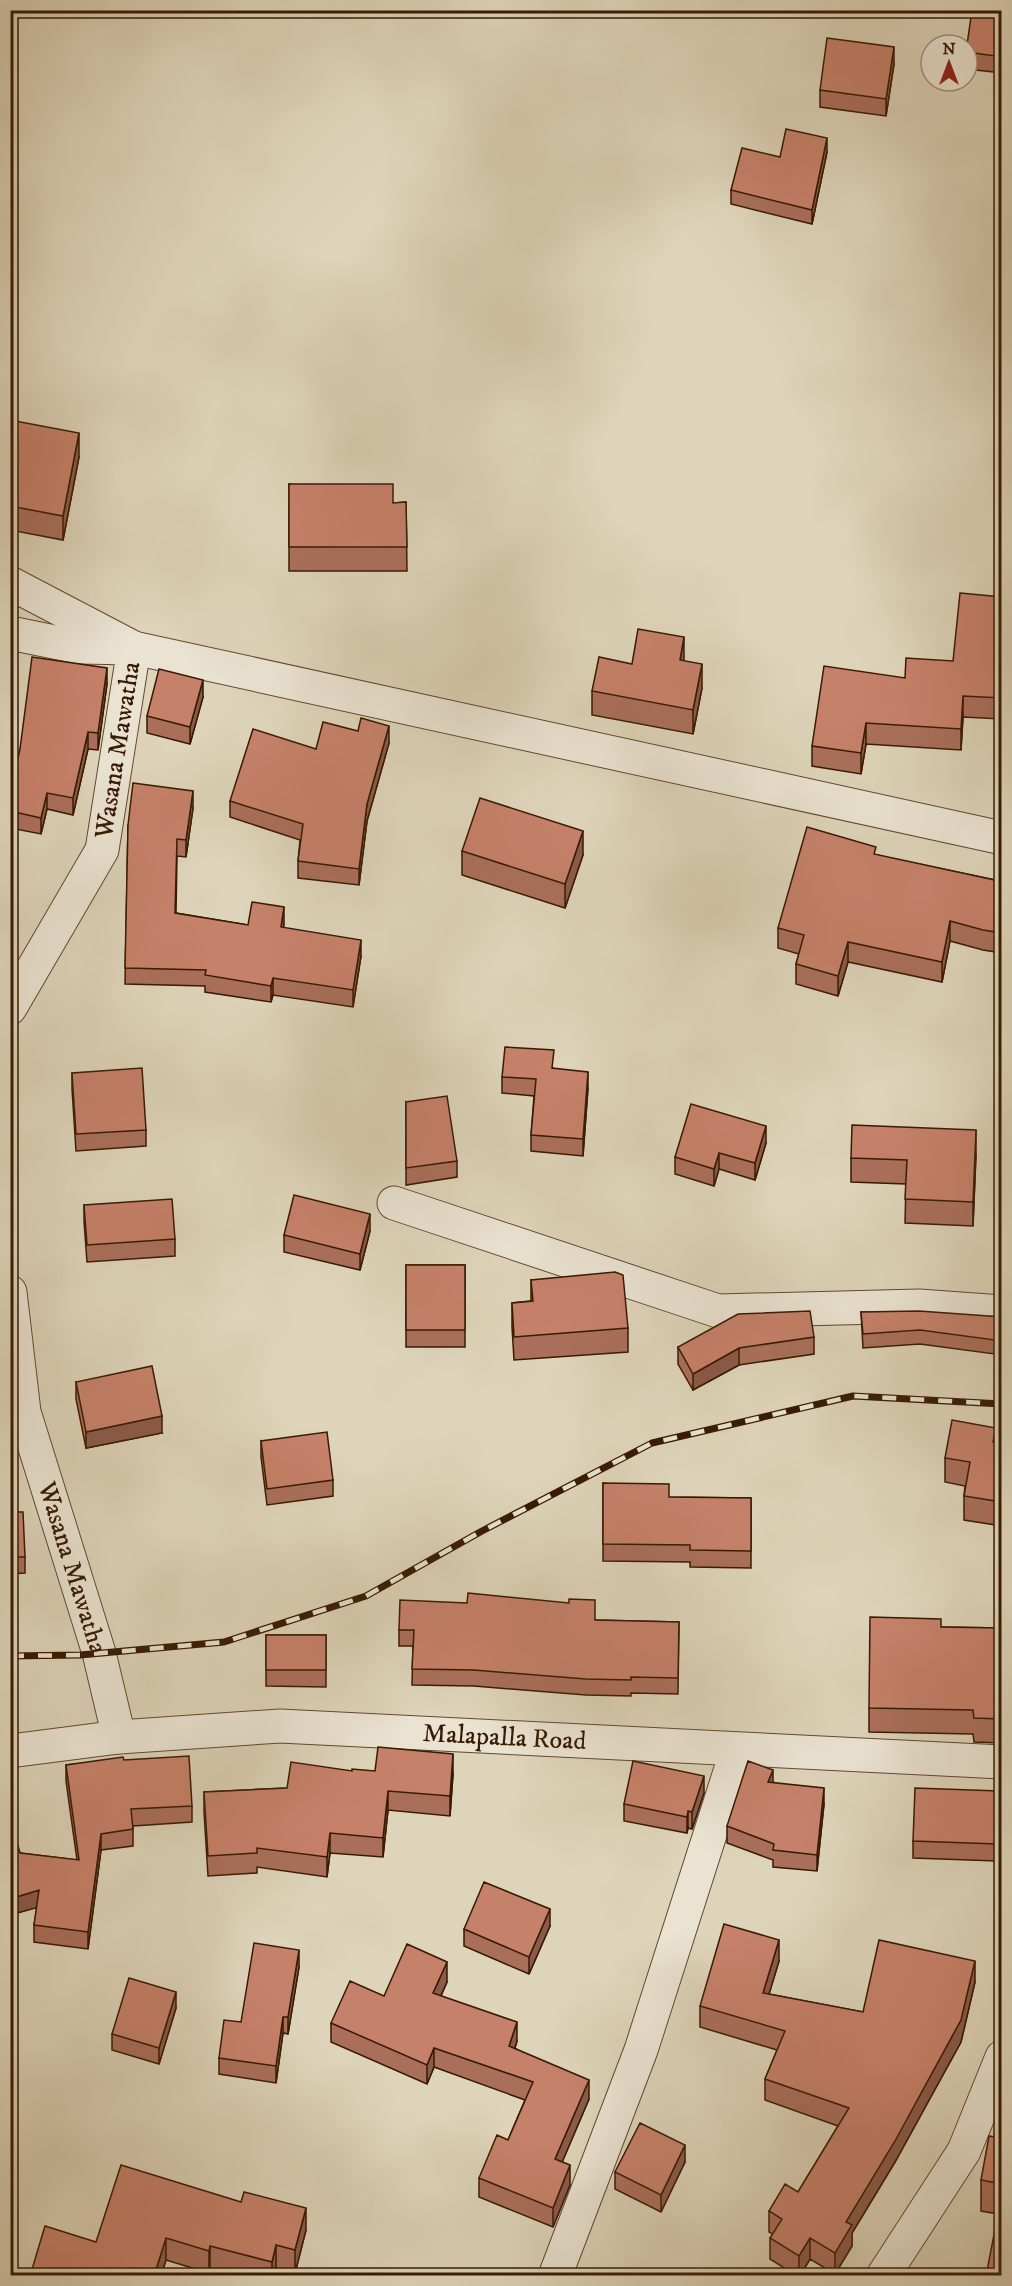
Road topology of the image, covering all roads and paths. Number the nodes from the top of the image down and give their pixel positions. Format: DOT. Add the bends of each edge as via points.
graph roads {
  1 [pos="10,583"];
  2 [pos="10,633"];
  3 [pos="135,648"];
  4 [pos="1002,838"];
  5 [pos="10,1008"];
  6 [pos="394,1203"];
  7 [pos="10,1292"];
  8 [pos="1002,1312"];
  9 [pos="119,1737"];
  10 [pos="10,1750"];
  11 [pos="737,1750"];
  12 [pos="1002,1762"];
  13 [pos="1002,2057"];
  14 [pos="555,2276"];
  15 [pos="883,2276"];
  1 -- 3 [label="street"];
  2 -- 3 [label="street" via="79,647"];
  3 -- 4 [label="street"];
  3 -- 5 [label="street, Wasana Mawatha" via="102,850"];
  6 -- 8 [label="street" via="718,1311 920,1306"];
  7 -- 9 [label="street, Wasana Mawatha" via="24,1413 99,1653"];
  9 -- 10 [label="street, Malapalla Road"];
  9 -- 11 [label="street, Malapalla Road" via="280,1725"];
  11 -- 12 [label="street, Malapalla Road"];
  11 -- 14 [label="street" via="641,2050"];
  13 -- 15 [label="street" via="964,2151"];
}
